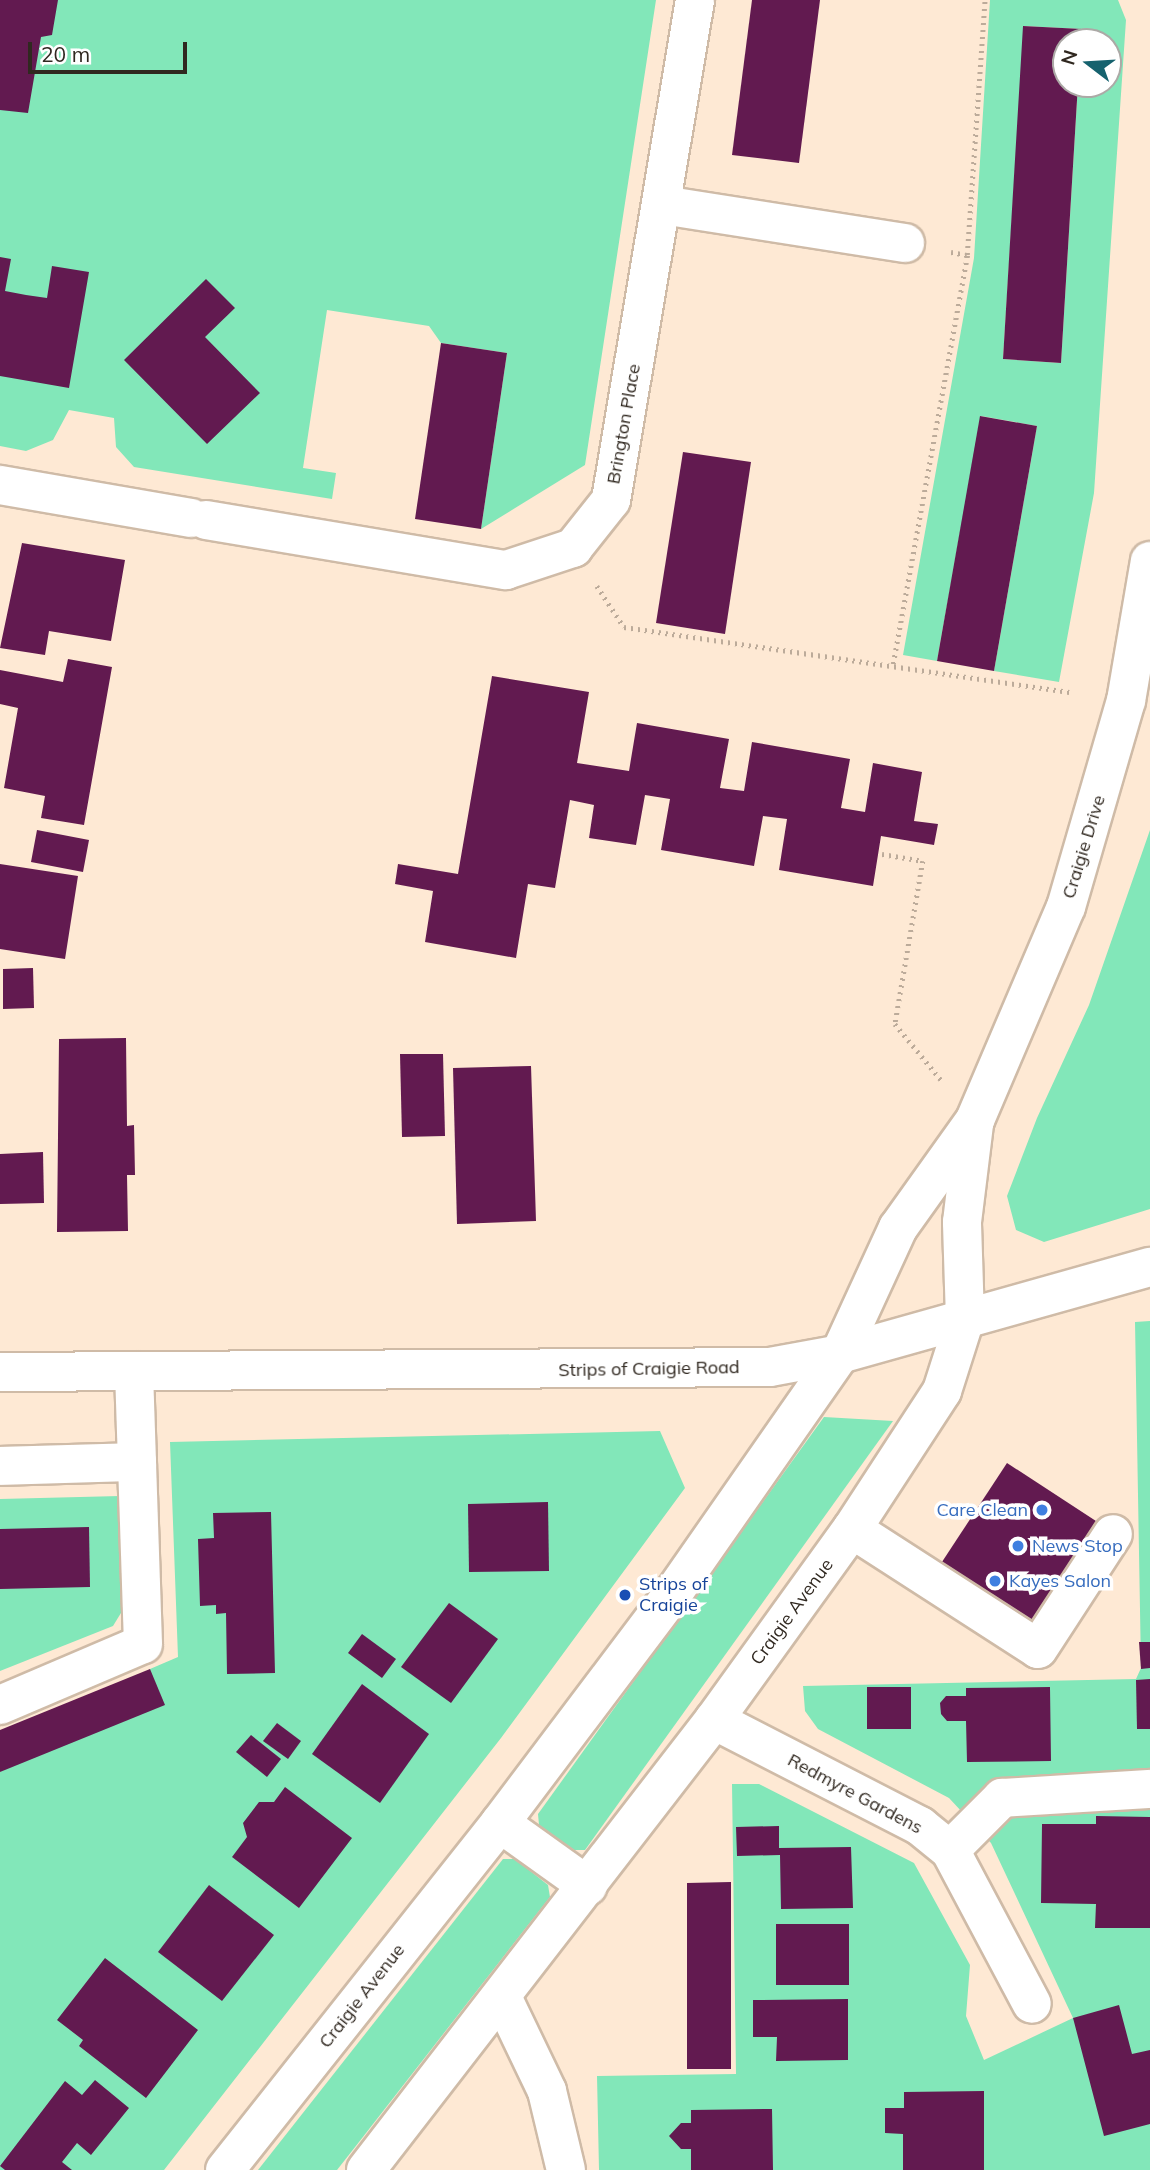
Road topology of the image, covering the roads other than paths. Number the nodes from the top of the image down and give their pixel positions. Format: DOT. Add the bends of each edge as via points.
graph roads {
  1 [pos="695,0"];
  2 [pos="662,205"];
  3 [pos="905,243"];
  4 [pos="0,485"];
  5 [pos="1150,561"];
  6 [pos="975,1121"];
  7 [pos="1150,1267"];
  8 [pos="965,1319"];
  9 [pos="840,1354"];
  10 [pos="134,1371"];
  11 [pos="0,1372"];
  12 [pos="137,1462"];
  13 [pos="0,1466"];
  14 [pos="852,1529"];
  15 [pos="1113,1534"];
  16 [pos="0,1705"];
  17 [pos="714,1720"];
  18 [pos="1150,1789"];
  19 [pos="500,1823"];
  20 [pos="950,1850"];
  21 [pos="588,1886"];
  22 [pos="502,1999"];
  23 [pos="1032,2004"];
  24 [pos="225,2170"];
  25 [pos="366,2170"];
  26 [pos="566,2170"];
  1 -- 2 [label="street, Brington Place"];
  2 -- 3 [label="street"];
  2 -- 4 [label="street, Brington Place" via="611,500 573,548 506,570"];
  5 -- 6 [label="street, Craigie Drive" via="1126,701 1066,907"];
  6 -- 8 [label="street, Craigie Drive" via="962,1222"];
  6 -- 9 [label="street, Craigie Drive" via="898,1228"];
  7 -- 8 [label="street, Strips of Craigie Road"];
  8 -- 9 [label="street, Strips of Craigie Road"];
  8 -- 14 [label="street, Craigie Avenue" via="942,1391"];
  9 -- 10 [label="street, Strips of Craigie Road" via="770,1367 710,1370"];
  9 -- 19 [label="street, Craigie Avenue" via="674,1592"];
  10 -- 11 [label="street, Strips of Craigie Road"];
  10 -- 12 [label="street"];
  12 -- 13 [label="street"];
  12 -- 16 [label="street" via="143,1644"];
  14 -- 15 [label="street" via="1038,1649"];
  14 -- 17 [label="street, Craigie Avenue"];
  17 -- 20 [label="street, Redmyre Gardens" via="920,1826"];
  17 -- 21 [label="street, Craigie Avenue"];
  18 -- 20 [label="street" via="1002,1798"];
  19 -- 21 [label="street"];
  19 -- 24 [label="street, Craigie Avenue"];
  20 -- 23 [label="street, Redmyre Gardens"];
  21 -- 22 [label="street, Craigie Avenue"];
  22 -- 25 [label="street, Craigie Avenue"];
  22 -- 26 [label="street" via="547,2091"];
}
